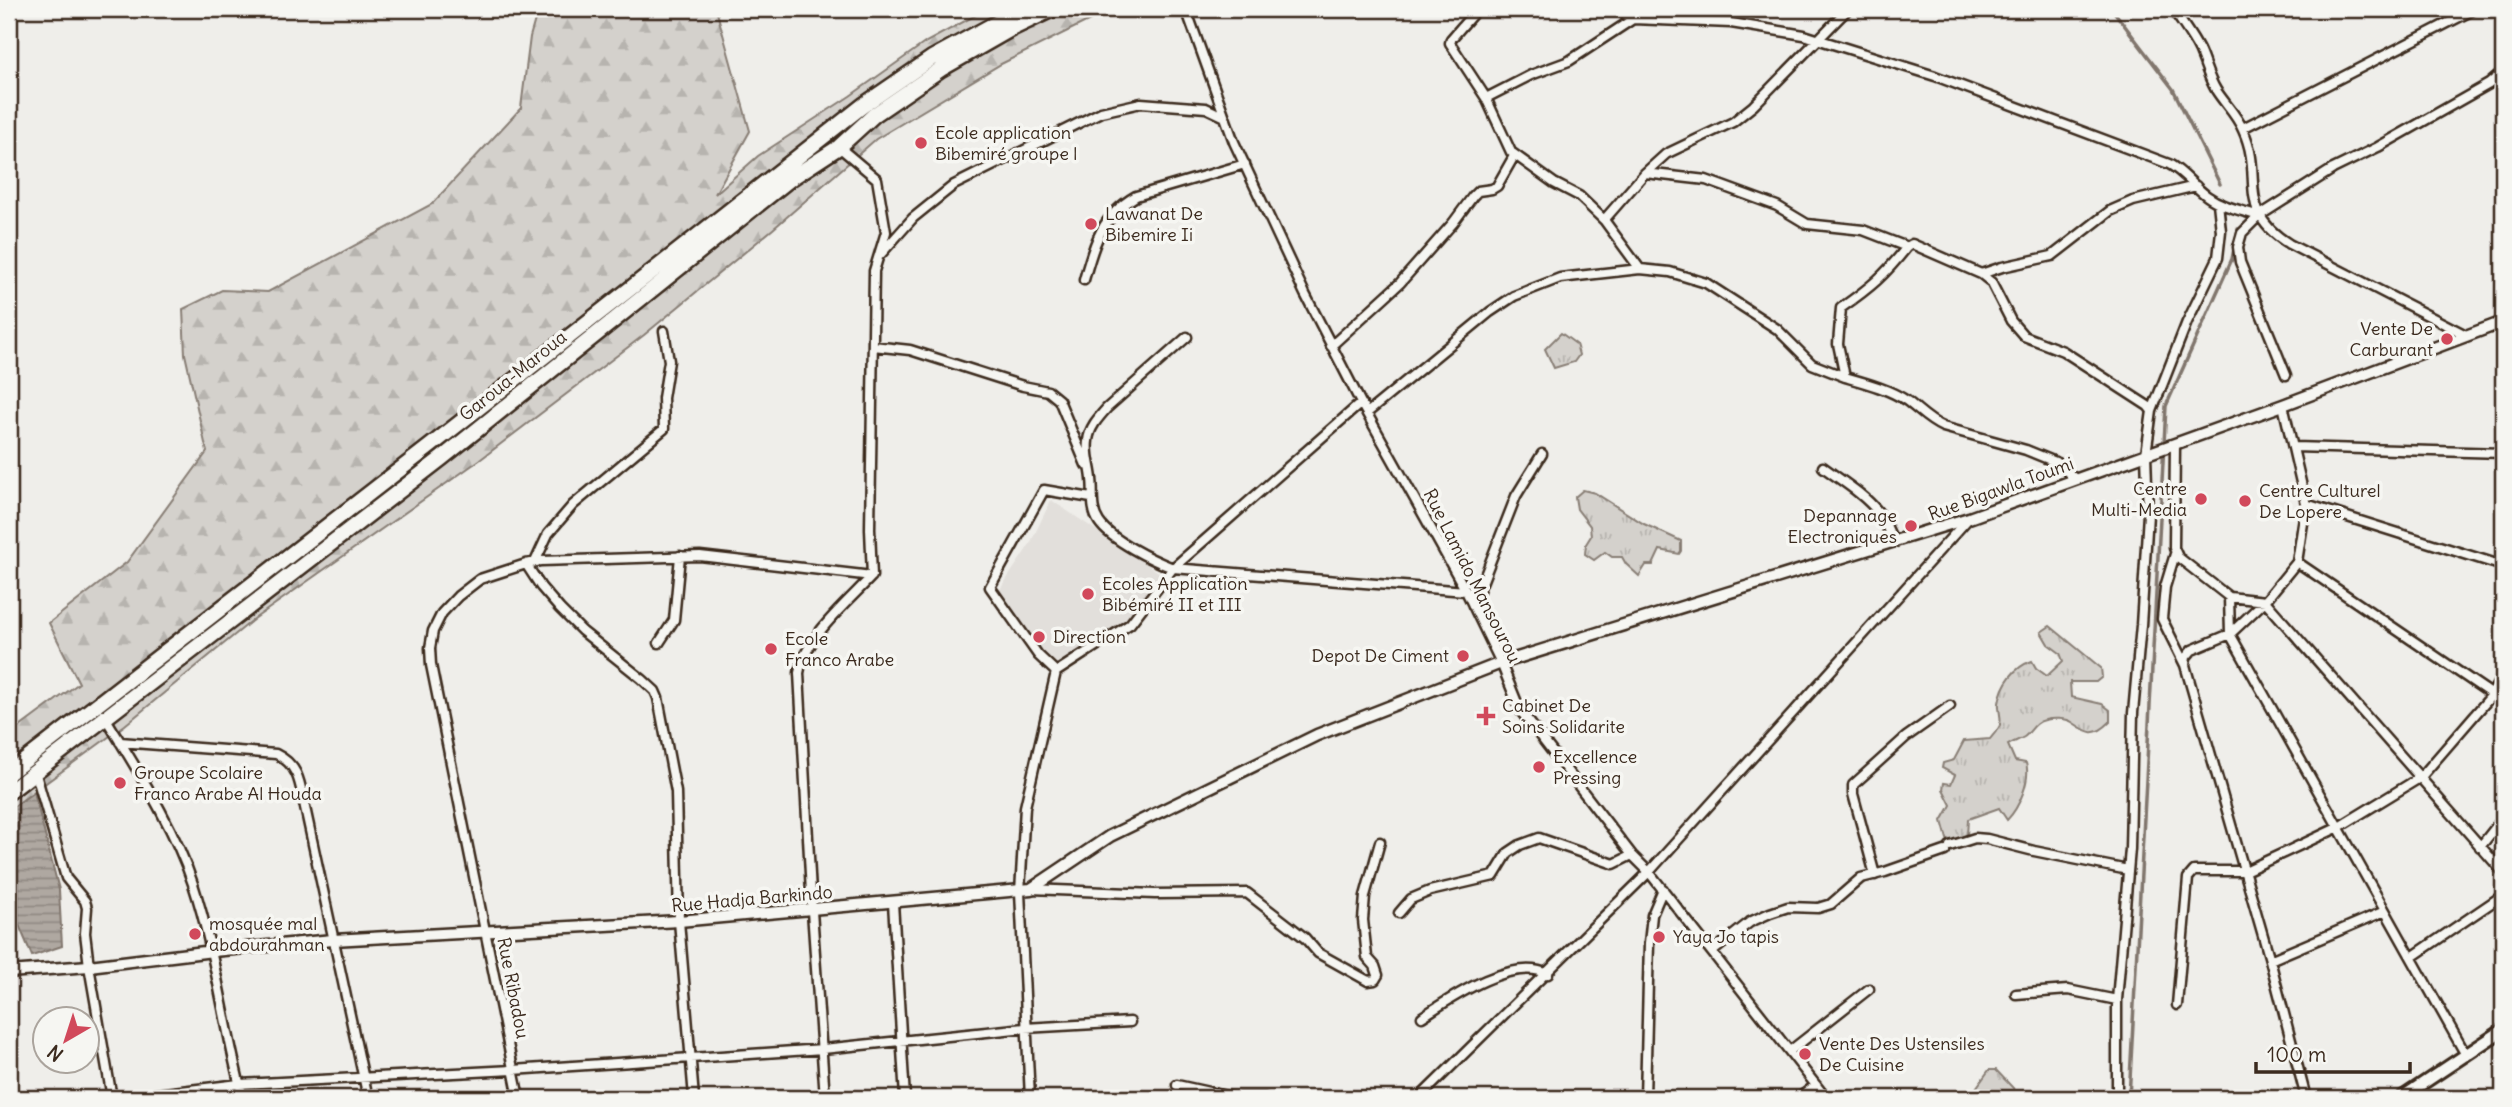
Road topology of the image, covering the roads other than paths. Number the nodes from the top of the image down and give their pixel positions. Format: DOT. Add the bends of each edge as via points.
graph roads {
  1 [pos="1022,9"];
  2 [pos="1053,9"];
  3 [pos="1186,9"];
  4 [pos="1477,9"];
  5 [pos="1616,9"];
  6 [pos="1848,9"];
  7 [pos="2173,9"];
  8 [pos="2474,9"];
  9 [pos="1633,19"];
  10 [pos="1818,40"];
  11 [pos="2503,72"];
  12 [pos="1486,98"];
  13 [pos="1226,117"];
  14 [pos="2243,128"];
  15 [pos="839,147"];
  16 [pos="1514,156"];
  17 [pos="1245,164"];
  18 [pos="1645,173"];
  19 [pos="2196,186"];
  20 [pos="2218,203"];
  21 [pos="2259,216"];
  22 [pos="1604,220"];
  23 [pos="1907,247"];
  24 [pos="878,257"];
  25 [pos="1640,269"];
  26 [pos="1981,274"];
  27 [pos="1084,280"];
  28 [pos="2503,322"];
  29 [pos="664,331"];
  30 [pos="2466,335"];
  31 [pos="1187,337"];
  32 [pos="873,346"];
  33 [pos="1331,346"];
  34 [pos="2286,375"];
  35 [pos="1845,377"];
  36 [pos="1361,403"];
  37 [pos="2283,405"];
  38 [pos="2152,411"];
  39 [pos="1367,413"];
  40 [pos="2172,445"];
  41 [pos="2294,447"];
  42 [pos="2148,453"];
  43 [pos="2503,453"];
  44 [pos="1542,454"];
  45 [pos="1823,467"];
  46 [pos="2075,479"];
  47 [pos="1093,481"];
  48 [pos="1091,498"];
  49 [pos="2306,504"];
  50 [pos="1969,519"];
  51 [pos="1894,542"];
  52 [pos="2175,554"];
  53 [pos="680,556"];
  54 [pos="2297,562"];
  55 [pos="531,563"];
  56 [pos="2503,566"];
  57 [pos="1172,568"];
  58 [pos="872,576"];
  59 [pos="1466,591"];
  60 [pos="2229,597"];
  61 [pos="2264,601"];
  62 [pos="1473,607"];
  63 [pos="2230,634"];
  64 [pos="659,643"];
  65 [pos="1501,663"];
  66 [pos="2185,665"];
  67 [pos="1056,672"];
  68 [pos="2503,673"];
  69 [pos="2492,695"];
  70 [pos="2503,702"];
  71 [pos="1950,706"];
  72 [pos="105,717"];
  73 [pos="120,742"];
  74 [pos="35,771"];
  75 [pos="9,773"];
  76 [pos="2421,777"];
  77 [pos="9,792"];
  78 [pos="2503,818"];
  79 [pos="2339,827"];
  80 [pos="1380,842"];
  81 [pos="2480,847"];
  82 [pos="1632,855"];
  83 [pos="2128,870"];
  84 [pos="2245,871"];
  85 [pos="1649,872"];
  86 [pos="2503,872"];
  87 [pos="1875,875"];
  88 [pos="1031,889"];
  89 [pos="1663,889"];
  90 [pos="1020,892"];
  91 [pos="2503,895"];
  92 [pos="893,903"];
  93 [pos="812,911"];
  94 [pos="2385,911"];
  95 [pos="1399,913"];
  96 [pos="679,921"];
  97 [pos="485,932"];
  98 [pos="333,940"];
  99 [pos="213,951"];
  100 [pos="1712,952"];
  101 [pos="2412,957"];
  102 [pos="2270,960"];
  103 [pos="89,967"];
  104 [pos="9,972"];
  105 [pos="1548,974"];
  106 [pos="1869,989"];
  107 [pos="2016,994"];
  108 [pos="2117,1000"];
  109 [pos="2177,1005"];
  110 [pos="1422,1017"];
  111 [pos="1129,1022"];
  112 [pos="1025,1028"];
  113 [pos="2503,1030"];
  114 [pos="903,1040"];
  115 [pos="823,1049"];
  116 [pos="1790,1051"];
  117 [pos="2466,1055"];
  118 [pos="691,1058"];
  119 [pos="513,1070"];
  120 [pos="363,1079"];
  121 [pos="239,1084"];
  122 [pos="1177,1085"];
  123 [pos="1816,1085"];
  124 [pos="112,1098"];
  125 [pos="123,1098"];
  126 [pos="243,1098"];
  127 [pos="368,1098"];
  128 [pos="519,1098"];
  129 [pos="694,1098"];
  130 [pos="825,1098"];
  131 [pos="905,1098"];
  132 [pos="1030,1098"];
  133 [pos="1238,1098"];
  134 [pos="1265,1098"];
  135 [pos="1419,1098"];
  136 [pos="1646,1098"];
  137 [pos="1799,1098"];
  138 [pos="1826,1098"];
  139 [pos="2117,1098"];
  140 [pos="2306,1098"];
  141 [pos="2401,1098"];
  1 -- 75 [label="highway, Garoua-Maroua" via="932,58 854,112"];
  2 -- 15 [label="highway, Garoua-Maroua" via="941,69 874,115"];
  3 -- 13 [label="street, Rue Lamido Mansourou"];
  4 -- 12 [label="street" via="1450,41"];
  5 -- 9 [label="street"];
  6 -- 10 [label="street"];
  7 -- 14 [label="street" via="2198,48 2215,89"];
  8 -- 14 [label="street"];
  9 -- 10 [label="street" via="1731,23"];
  9 -- 12 [label="street" via="1569,61"];
  10 -- 18 [label="street" via="1733,122 1666,154"];
  10 -- 19 [label="street" via="1935,76 2169,164"];
  11 -- 21 [label="street"];
  12 -- 16 [label="street"];
  13 -- 17 [label="street, Rue Lamido Mansourou"];
  13 -- 24 [label="street" via="1206,108 1141,103 1101,112 954,185 913,218"];
  14 -- 21 [label="street"];
  15 -- 24 [label="street" via="877,179 886,232"];
  15 -- 72 [label="highway, Garoua-Maroua" via="790,179 442,458"];
  16 -- 22 [label="street" via="1574,192"];
  16 -- 33 [label="street" via="1497,186 1478,191 1400,283"];
  17 -- 27 [label="street" via="1136,196 1120,205 1105,222"];
  17 -- 33 [label="street, Rue Lamido Mansourou"];
  18 -- 22 [label="street"];
  18 -- 23 [label="street" via="1706,180 1777,206 1807,223 1863,230"];
  19 -- 20 [label="street"];
  19 -- 26 [label="street" via="2159,193 2110,211 2052,256"];
  20 -- 21 [label="street"];
  20 -- 38 [label="street" via="2218,258"];
  21 -- 30 [label="street" via="2289,244"];
  21 -- 34 [label="street" via="2242,233 2240,262"];
  22 -- 25 [label="street"];
  23 -- 26 [label="street" via="1912,244"];
  23 -- 35 [label="street" via="1868,291 1841,309 1838,344"];
  24 -- 32 [label="street"];
  25 -- 35 [label="street" via="1688,276 1714,288 1777,329 1812,364"];
  25 -- 39 [label="street" via="1560,278 1514,296"];
  26 -- 38 [label="street" via="1991,282 2024,336 2063,351"];
  28 -- 30 [label="street, Rue Bigawla Toumi"];
  29 -- 55 [label="street" via="669,361 664,429 573,505"];
  30 -- 37 [label="street, Rue Bigawla Toumi"];
  31 -- 47 [label="street" via="1095,422 1087,439"];
  32 -- 47 [label="street" via="910,350 1048,391 1059,400"];
  32 -- 58 [label="street"];
  33 -- 36 [label="street, Rue Lamido Mansourou"];
  35 -- 46 [label="street" via="1893,393 1943,427 2058,463"];
  36 -- 39 [label="street, Rue Lamido Mansourou"];
  36 -- 57 [label="street"];
  37 -- 40 [label="street, Rue Bigawla Toumi"];
  37 -- 41 [label="street"];
  38 -- 42 [label="street"];
  39 -- 59 [label="street, Rue Lamido Mansourou"];
  40 -- 42 [label="street, Rue Bigawla Toumi"];
  40 -- 52 [label="street"];
  41 -- 43 [label="street"];
  41 -- 49 [label="street"];
  42 -- 46 [label="street, Rue Bigawla Toumi"];
  42 -- 83 [label="street"];
  44 -- 62 [label="street" via="1516,496"];
  45 -- 51 [label="street" via="1881,515"];
  46 -- 50 [label="street, Rue Bigawla Toumi"];
  47 -- 48 [label="street"];
  48 -- 57 [label="street" via="1098,521 1110,532 1148,559"];
  48 -- 67 [label="street" via="1044,490 990,587 1038,655"];
  49 -- 54 [label="street"];
  49 -- 56 [label="street"];
  50 -- 51 [label="street, Rue Bigawla Toumi"];
  50 -- 85 [label="street"];
  51 -- 65 [label="street, Rue Bigawla Toumi"];
  52 -- 60 [label="street"];
  52 -- 66 [label="street" via="2162,620"];
  53 -- 55 [label="street, Rue Ribadou"];
  53 -- 58 [label="street, Rue Ribadou"];
  53 -- 64 [label="street" via="674,620"];
  54 -- 61 [label="street"];
  54 -- 69 [label="street"];
  55 -- 96 [label="street" via="541,587 567,617 642,679 658,698 676,792"];
  55 -- 97 [label="street, Rue Ribadou" via="480,579 457,596 442,613 430,648"];
  57 -- 59 [label="street"];
  57 -- 67 [label="street" via="1130,624"];
  58 -- 93 [label="street" via="817,635 800,665"];
  59 -- 62 [label="street, Rue Lamido Mansourou"];
  60 -- 61 [label="street"];
  60 -- 63 [label="street"];
  61 -- 63 [label="street"];
  61 -- 76 [label="street"];
  62 -- 65 [label="street, Rue Lamido Mansourou"];
  63 -- 66 [label="street" via="2192,650"];
  63 -- 79 [label="street"];
  65 -- 82 [label="street, Rue Lamido Mansourou" via="1520,710"];
  65 -- 88 [label="street, Rue Bigawla Toumi" via="1317,735 1110,836"];
  66 -- 84 [label="street"];
  67 -- 90 [label="street" via="1026,807"];
  68 -- 69 [label="street"];
  69 -- 70 [label="street"];
  69 -- 76 [label="street"];
  71 -- 87 [label="street" via="1906,737 1853,785"];
  72 -- 73 [label="street"];
  72 -- 74 [label="highway, Garoua-Maroua"];
  73 -- 98 [label="street" via="276,754 290,760 297,774"];
  73 -- 99 [label="street" via="170,829"];
  74 -- 77 [label="highway, Garoua-Maroua"];
  74 -- 103 [label="street" via="65,878 87,908"];
  76 -- 79 [label="street"];
  76 -- 81 [label="street"];
  78 -- 81 [label="street"];
  79 -- 84 [label="street"];
  79 -- 94 [label="street"];
  80 -- 88 [label="street" via="1363,920 1367,957 1378,975 1375,980 1318,953 1247,893"];
  81 -- 86 [label="street"];
  82 -- 85 [label="street, Rue Lamido Mansourou"];
  82 -- 95 [label="street" via="1614,864 1539,838 1508,853 1494,876 1430,891 1411,899"];
  83 -- 87 [label="street" via="1975,838"];
  83 -- 108 [label="street"];
  84 -- 102 [label="street"];
  84 -- 109 [label="street" via="2194,871 2188,878"];
  85 -- 89 [label="street, Rue Lamido Mansourou"];
  85 -- 105 [label="street"];
  87 -- 100 [label="street" via="1861,878 1831,904 1788,907 1751,922"];
  88 -- 90 [label="street, Rue Hadja Barkindo"];
  89 -- 100 [label="street, Rue Lamido Mansourou"];
  89 -- 136 [label="street" via="1652,915 1649,943"];
  90 -- 92 [label="street, Rue Hadja Barkindo"];
  90 -- 112 [label="street"];
  91 -- 101 [label="street"];
  92 -- 93 [label="street, Rue Hadja Barkindo"];
  92 -- 114 [label="street"];
  93 -- 96 [label="street, Rue Hadja Barkindo"];
  93 -- 115 [label="street"];
  94 -- 101 [label="street"];
  94 -- 102 [label="street"];
  96 -- 97 [label="street, Rue Hadja Barkindo"];
  96 -- 118 [label="street"];
  97 -- 98 [label="street, Rue Hadja Barkindo"];
  97 -- 119 [label="street, Rue Ribadou"];
  98 -- 99 [label="street, Rue Hadja Barkindo"];
  98 -- 120 [label="street"];
  99 -- 103 [label="street, Rue Hadja Barkindo"];
  99 -- 121 [label="street"];
  100 -- 116 [label="street, Rue Lamido Mansourou"];
  101 -- 117 [label="street"];
  102 -- 140 [label="street"];
  103 -- 104 [label="street, Rue Hadja Barkindo"];
  103 -- 124 [label="street"];
  105 -- 110 [label="street" via="1524,971 1494,976"];
  105 -- 135 [label="street"];
  106 -- 116 [label="street"];
  107 -- 108 [label="street" via="2068,990"];
  108 -- 139 [label="street"];
  111 -- 112 [label="street"];
  112 -- 114 [label="street"];
  112 -- 132 [label="street"];
  113 -- 117 [label="main road"];
  114 -- 115 [label="street"];
  114 -- 131 [label="street"];
  115 -- 118 [label="street"];
  115 -- 130 [label="street"];
  116 -- 123 [label="street, Rue Lamido Mansourou"];
  117 -- 141 [label="main road"];
  118 -- 119 [label="street"];
  118 -- 129 [label="street"];
  119 -- 120 [label="street"];
  119 -- 128 [label="street, Rue Ribadou"];
  120 -- 121 [label="street"];
  120 -- 127 [label="street"];
  121 -- 125 [label="street"];
  121 -- 126 [label="street"];
  122 -- 133 [label="street"];
  123 -- 137 [label="street"];
  123 -- 138 [label="street, Rue Lamido Mansourou"];
  133 -- 134 [label="street"];
}
